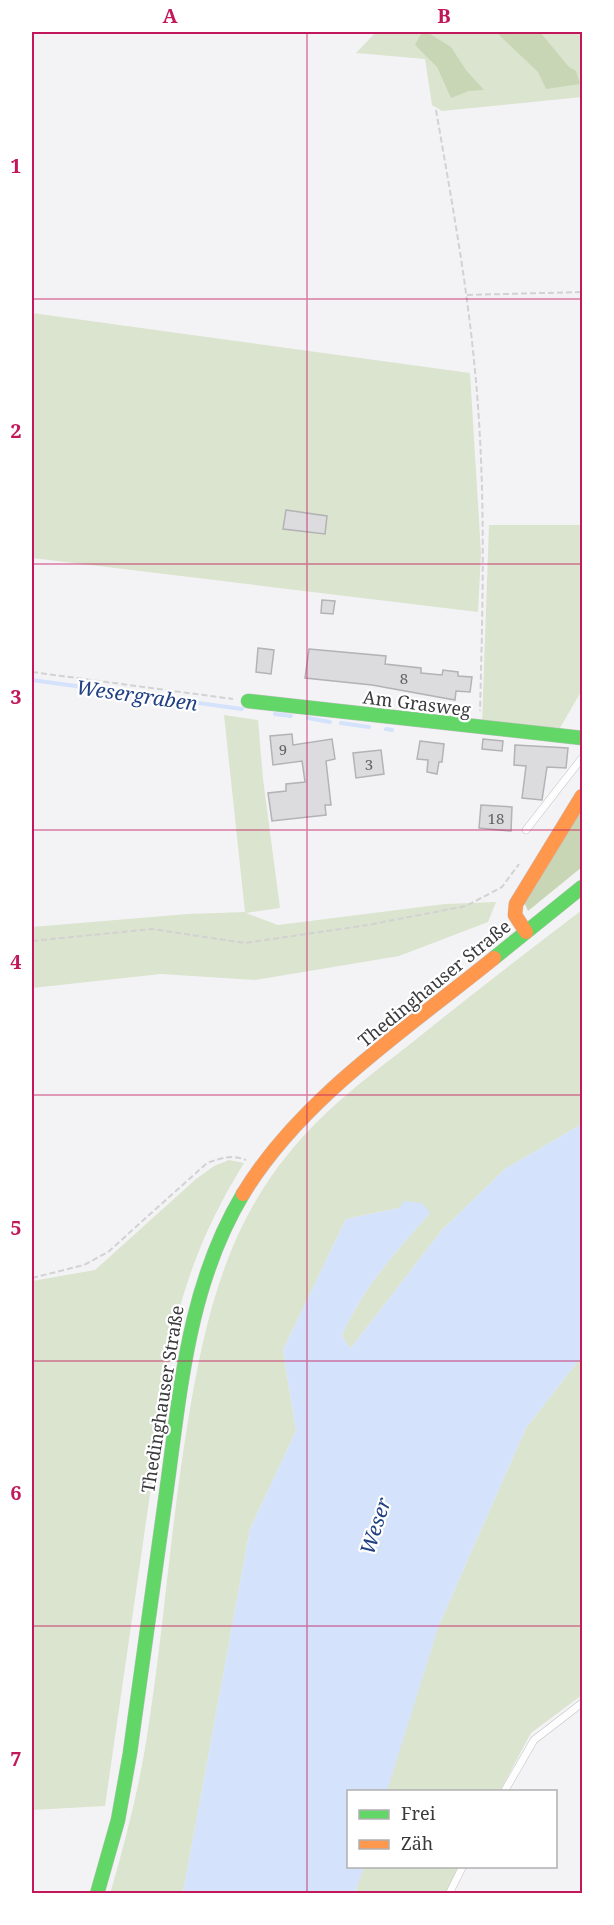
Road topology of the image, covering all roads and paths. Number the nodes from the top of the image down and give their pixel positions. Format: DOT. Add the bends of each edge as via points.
graph roads {
  1 [pos="436,111"];
  2 [pos="582,292"];
  3 [pos="468,295"];
  4 [pos="32,672"];
  5 [pos="248,701"];
  6 [pos="479,729"];
  7 [pos="582,738"];
  8 [pos="582,758"];
  9 [pos="582,796"];
  10 [pos="526,830"];
  11 [pos="522,861"];
  12 [pos="582,888"];
  13 [pos="526,933"];
  14 [pos="32,941"];
  15 [pos="258,1169"];
  16 [pos="32,1278"];
  17 [pos="582,1702"];
  18 [pos="505,1790"];
  19 [pos="463,1868"];
  20 [pos="97,1893"];
  21 [pos="449,1893"];
  1 -- 3 [label="path"];
  2 -- 3 [label="path"];
  3 -- 6 [label="path" via="476,374 484,559"];
  4 -- 5 [label="path"];
  5 -- 6 [label="main road, Am Grasweg"];
  6 -- 7 [label="main road, Am Grasweg"];
  8 -- 10 [label="lane"];
  9 -- 13 [label="main road" via="516,904 515,915"];
  11 -- 14 [label="path" via="502,887 466,906 368,925 245,943 152,928"];
  12 -- 13 [label="main road, Thedinghauser Straße"];
  13 -- 15 [label="main road, Thedinghauser Straße" via="317,1102"];
  15 -- 16 [label="path" via="236,1156 207,1163 108,1252 84,1265"];
  15 -- 20 [label="main road, Thedinghauser Straße" via="226,1221 194,1308 180,1380 129,1762 118,1820"];
  17 -- 18 [label="lane" via="534,1740"];
  19 -- 21 [label="lane"];
}
